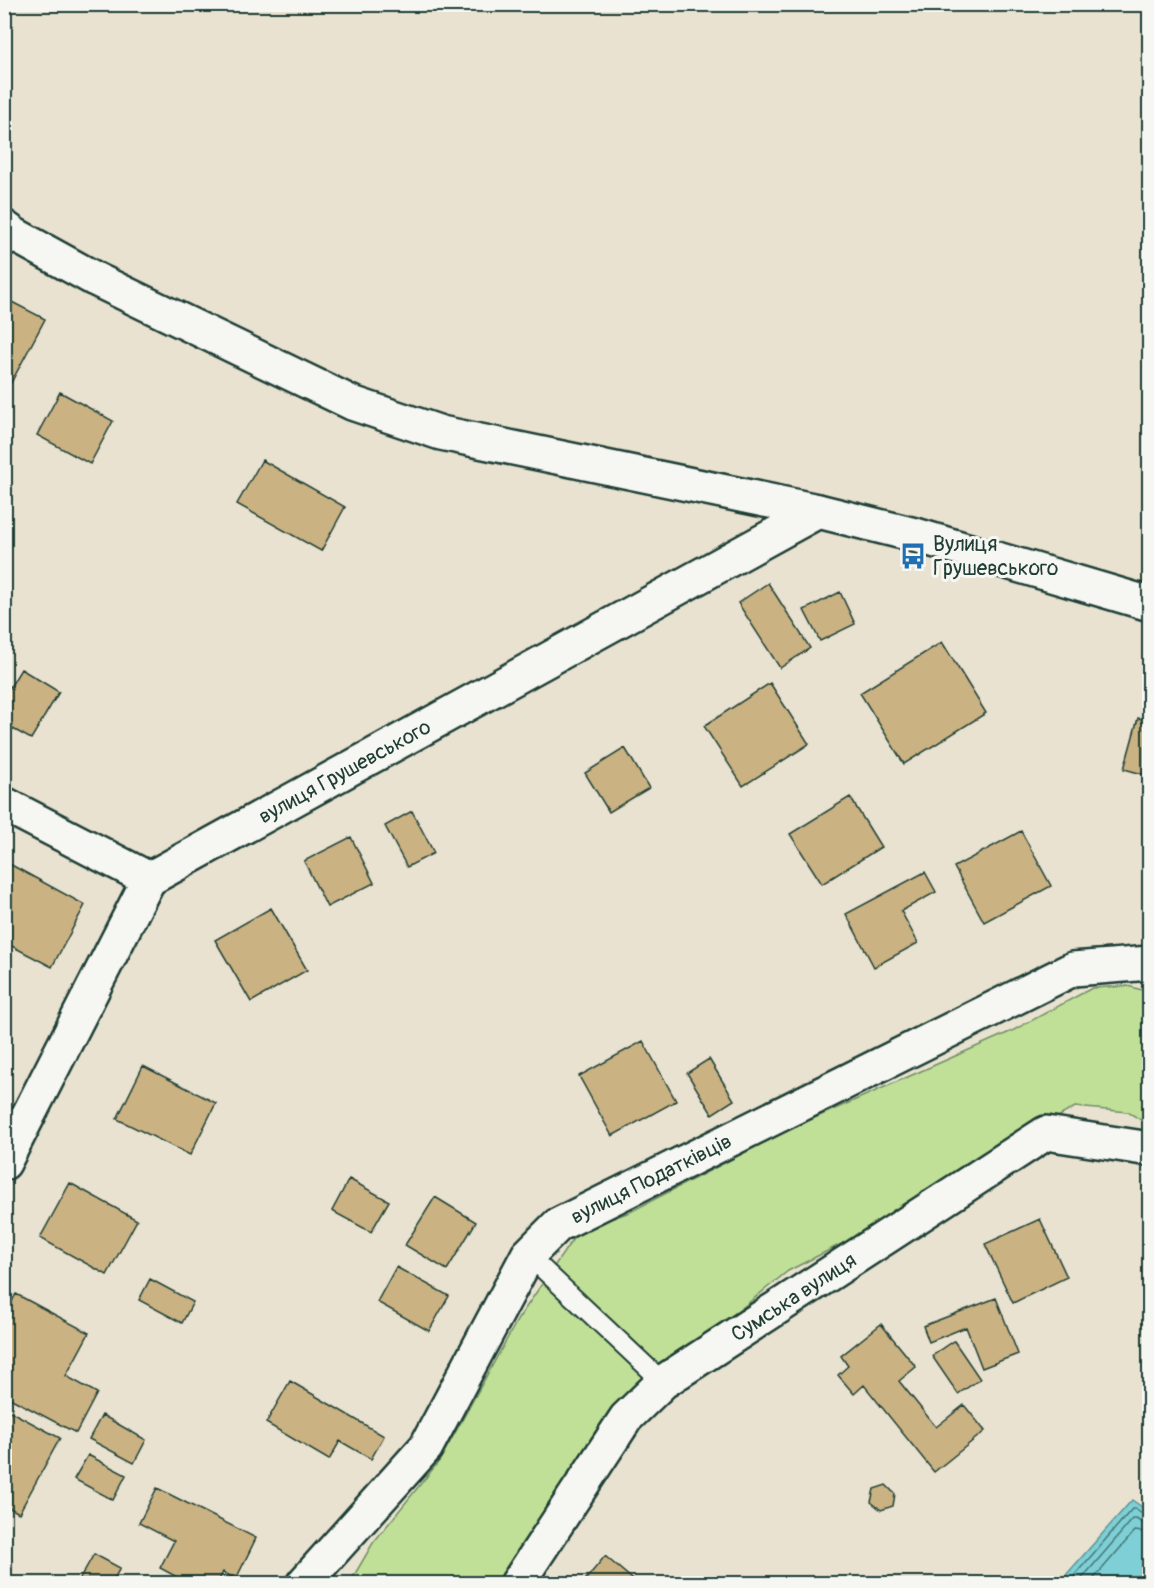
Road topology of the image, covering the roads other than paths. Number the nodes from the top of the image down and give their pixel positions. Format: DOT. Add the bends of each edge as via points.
graph roads {
  1 [pos="4,227"];
  2 [pos="818,511"];
  3 [pos="1149,604"];
  4 [pos="4,804"];
  5 [pos="149,879"];
  6 [pos="1149,963"];
  7 [pos="1149,1149"];
  8 [pos="4,1163"];
  9 [pos="528,1255"];
  10 [pos="663,1382"];
  11 [pos="303,1584"];
  12 [pos="517,1584"];
  1 -- 2 [label="street" via="95,279 352,403 441,433"];
  2 -- 3 [label="street" via="919,536"];
  2 -- 5 [label="street, вулиця Грушевського"];
  4 -- 5 [label="street"];
  5 -- 8 [label="street"];
  6 -- 9 [label="street, вулиця Податківців" via="1073,969 558,1225"];
  7 -- 10 [label="street, Сумська вулиця" via="1046,1133"];
  9 -- 10 [label="lane"];
  9 -- 11 [label="street, вулиця Податківців" via="426,1447"];
  10 -- 12 [label="street, Сумська вулиця" via="626,1418"];
}
